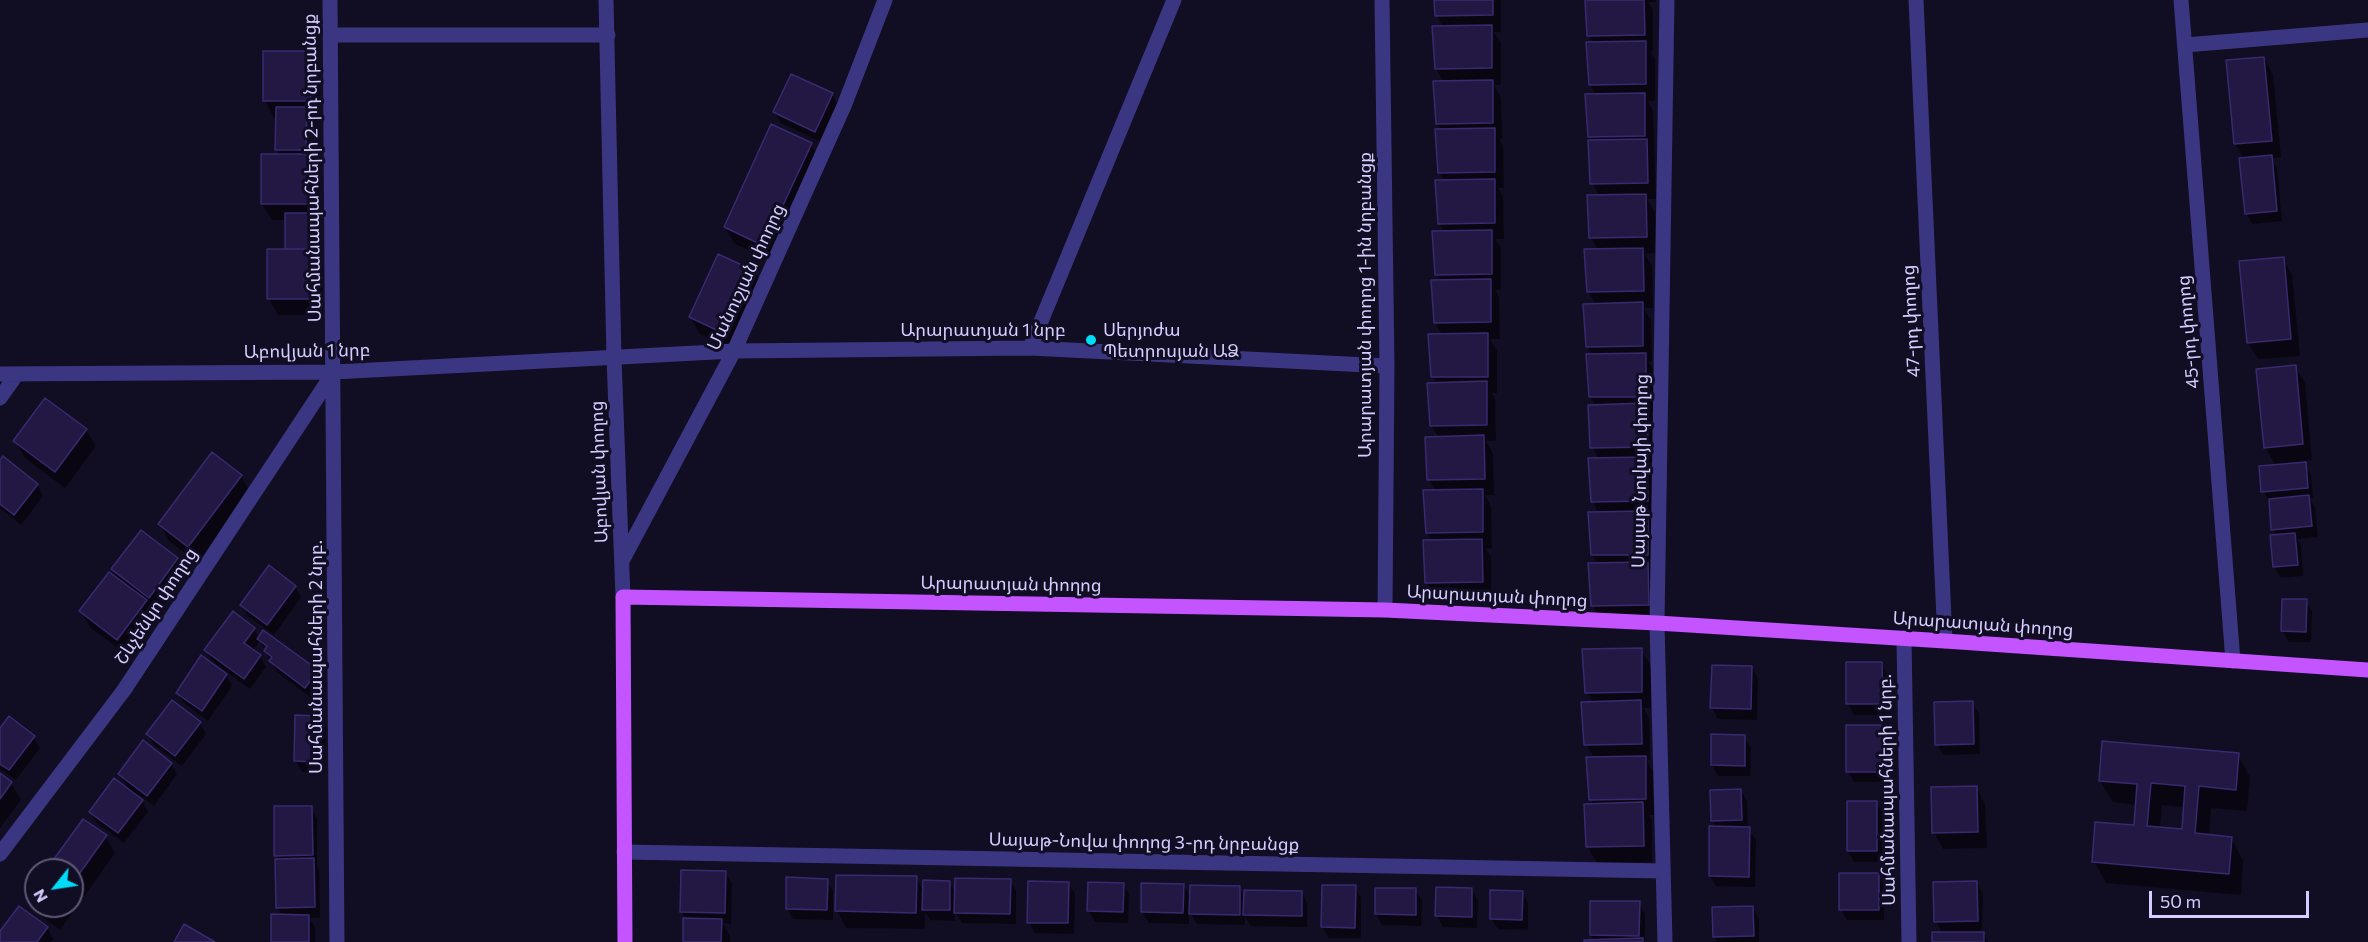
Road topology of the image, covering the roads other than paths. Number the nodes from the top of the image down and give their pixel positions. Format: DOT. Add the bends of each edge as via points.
graph roads {
  1 [pos="330,0"];
  2 [pos="606,0"];
  3 [pos="885,0"];
  4 [pos="1174,0"];
  5 [pos="1382,0"];
  6 [pos="1667,0"];
  7 [pos="1916,0"];
  8 [pos="2181,0"];
  9 [pos="2368,30"];
  10 [pos="331,35"];
  11 [pos="608,35"];
  12 [pos="2185,45"];
  13 [pos="1030,348"];
  14 [pos="734,351"];
  15 [pos="614,358"];
  16 [pos="1387,366"];
  17 [pos="334,372"];
  18 [pos="0,374"];
  19 [pos="17,374"];
  20 [pos="0,398"];
  21 [pos="622,561"];
  22 [pos="624,597"];
  23 [pos="1385,610"];
  24 [pos="1657,623"];
  25 [pos="1904,638"];
  26 [pos="1945,641"];
  27 [pos="2233,661"];
  28 [pos="2368,670"];
  29 [pos="624,852"];
  30 [pos="0,854"];
  31 [pos="1663,871"];
  32 [pos="337,942"];
  33 [pos="625,942"];
  34 [pos="1665,942"];
  35 [pos="1909,942"];
  1 -- 10 [label="street, Սահմանապահների 2-րդ նրբանցք"];
  2 -- 11 [label="street, Աբովյան փողոց"];
  3 -- 14 [label="street, Մանուշյան փողոց" via="844,106"];
  4 -- 13 [label="street"];
  5 -- 16 [label="street, Արարատյան փողոց 1-ին նրբանցք"];
  6 -- 24 [label="street, Սայաթ Նովայի փողոց"];
  7 -- 26 [label="street, 47-րդ փողոց"];
  8 -- 12 [label="street, 45-րդ փողոց"];
  9 -- 12 [label="street"];
  10 -- 11 [label="street"];
  10 -- 17 [label="street, Սահմանապահների 2-րդ նրբանցք"];
  11 -- 15 [label="street, Աբովյան փողոց"];
  12 -- 27 [label="street, 45-րդ փողոց"];
  13 -- 14 [label="street, Արարատյան 1 նրբ"];
  13 -- 16 [label="street, Արարատյան 1 նրբ"];
  14 -- 15 [label="street, Արարատյան 1 նրբ"];
  14 -- 21 [label="street, Մանուշյան փողոց"];
  15 -- 17 [label="street, Աբովյան 1 նրբ"];
  15 -- 21 [label="street, Աբովյան փողոց"];
  16 -- 23 [label="street, Արարատյան փողոց 1-ին նրբանցք"];
  17 -- 19 [label="street, Աբովյան 1 նրբ"];
  17 -- 30 [label="street, Շևչենկո փողոց" via="124,690"];
  17 -- 32 [label="street, Սահմանապահների 2 նրբ."];
  18 -- 19 [label="street, Աբովյան 1 նրբ"];
  19 -- 20 [label="street"];
  21 -- 22 [label="street, Աբովյան փողոց"];
  22 -- 23 [label="main road, Արարատյան փողոց"];
  22 -- 29 [label="main road, Աբովյան փողոց"];
  23 -- 24 [label="main road, Արարատյան փողոց"];
  24 -- 25 [label="main road, Արարատյան փողոց"];
  24 -- 31 [label="street, Սայաթ Նովայի փողոց"];
  25 -- 26 [label="main road, Արարատյան փողոց"];
  25 -- 35 [label="street, Սահմանապահների 1 նրբ."];
  26 -- 27 [label="main road, Արարատյան փողոց"];
  27 -- 28 [label="main road, Արարատյան փողոց"];
  29 -- 31 [label="street, Սայաթ-Նովա փողոց 3-րդ նրբանցք"];
  29 -- 33 [label="main road, Աբովյան փողոց"];
  31 -- 34 [label="street, Սայաթ Նովայի փողոց"];
}
